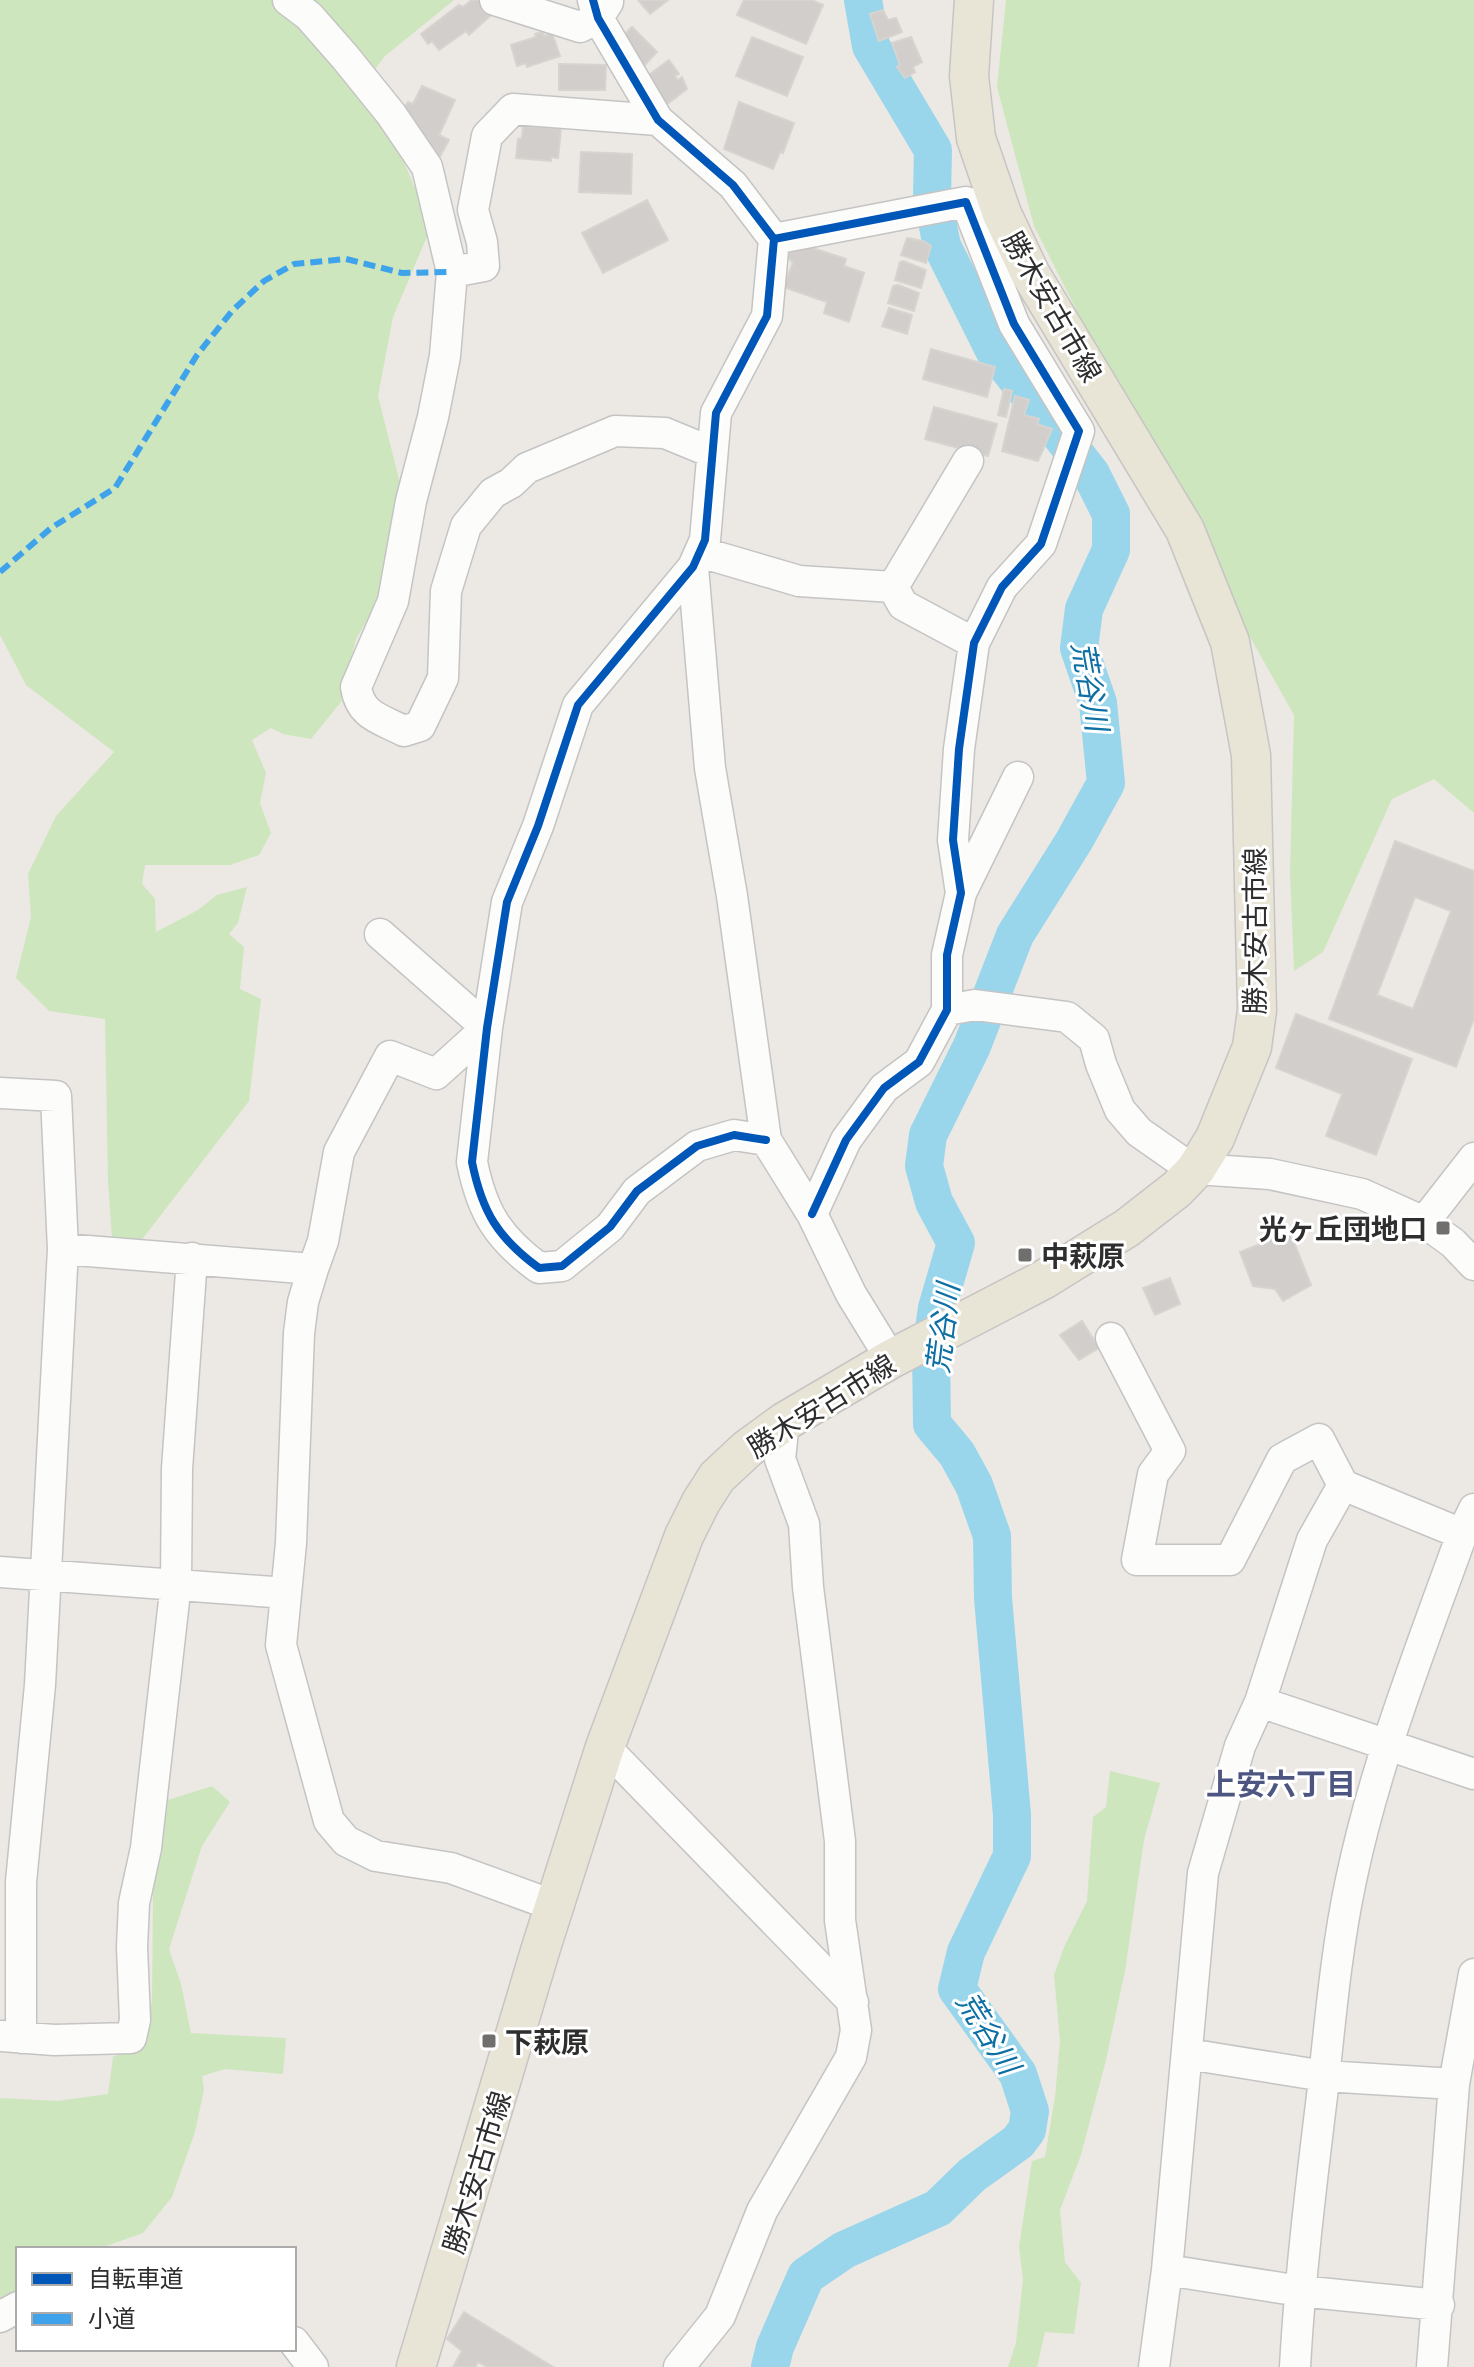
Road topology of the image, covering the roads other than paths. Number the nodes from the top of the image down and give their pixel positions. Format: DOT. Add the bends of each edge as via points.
graph roads {
  1 [pos="288,0"];
  2 [pos="495,0"];
  3 [pos="974,0"];
  4 [pos="600,6"];
  5 [pos="658,120"];
  6 [pos="774,239"];
  7 [pos="452,272"];
  8 [pos="711,452"];
  9 [pos="968,461"];
  10 [pos="697,560"];
  11 [pos="893,587"];
  12 [pos="974,643"];
  13 [pos="1018,777"];
  14 [pos="961,893"];
  15 [pos="380,934"];
  16 [pos="947,1010"];
  17 [pos="487,1028"];
  18 [pos="0,1093"];
  19 [pos="766,1140"];
  20 [pos="1474,1158"];
  21 [pos="1196,1169"];
  22 [pos="812,1214"];
  23 [pos="1424,1222"];
  24 [pos="63,1249"];
  25 [pos="192,1258"];
  26 [pos="1474,1265"];
  27 [pos="313,1269"];
  28 [pos="1111,1338"];
  29 [pos="899,1355"];
  30 [pos="784,1422"];
  31 [pos="1343,1485"];
  32 [pos="1468,1522"];
  33 [pos="0,1572"];
  34 [pos="44,1574"];
  35 [pos="176,1583"];
  36 [pos="286,1593"];
  37 [pos="1260,1702"];
  38 [pos="1386,1743"];
  39 [pos="605,1747"];
  40 [pos="1474,1774"];
  41 [pos="555,1906"];
  42 [pos="1474,1974"];
  43 [pos="853,2002"];
  44 [pos="10,2037"];
  45 [pos="1188,2054"];
  46 [pos="1324,2076"];
  47 [pos="1454,2084"];
  48 [pos="1167,2270"];
  49 [pos="1300,2291"];
  50 [pos="1439,2305"];
  51 [pos="296,2345"];
  52 [pos="313,2367"];
  53 [pos="416,2367"];
  54 [pos="679,2367"];
  55 [pos="1154,2367"];
  56 [pos="1295,2367"];
  57 [pos="1432,2367"];
  1 -- 7 [label="street" via="345,57 427,167"];
  2 -- 4 [label="street" via="580,27"];
  3 -- 21 [label="main road, 勝木安古市線" via="969,76 976,138 1002,214 1030,273 1185,530 1230,642 1251,755 1257,1010 1252,1047 1239,1082"];
  4 -- 5 [label="street"];
  5 -- 6 [label="street" via="733,185"];
  5 -- 7 [label="street" via="513,109 487,136 473,210 484,266"];
  6 -- 8 [label="street" via="767,316 716,413"];
  6 -- 12 [label="street" via="966,202 1014,324 1079,431 1041,544 1002,587"];
  7 -- 8 [label="street" via="445,356 393,601 356,687 358,702 371,714 404,731 420,726 430,708 443,678 446,591 466,526 493,493 527,468 615,431 665,433"];
  8 -- 10 [label="street" via="705,540"];
  9 -- 11 [label="street"];
  10 -- 11 [label="street" via="799,581"];
  10 -- 17 [label="street" via="578,705 507,902"];
  10 -- 19 [label="street" via="710,768"];
  11 -- 12 [label="street" via="903,605"];
  12 -- 14 [label="street" via="953,840"];
  13 -- 14 [label="street"];
  14 -- 16 [label="street" via="947,955"];
  15 -- 17 [label="street"];
  16 -- 21 [label="street" via="975,1005 1067,1017 1094,1039 1120,1110 1139,1132"];
  16 -- 22 [label="street" via="919,1062 884,1088 846,1140"];
  17 -- 19 [label="street" via="472,1162 476,1181 498,1233 539,1268 562,1266 610,1227 637,1191 697,1146 734,1135"];
  17 -- 27 [label="street" via="436,1074 390,1056 339,1152"];
  18 -- 24 [label="street" via="56,1096"];
  19 -- 22 [label="street"];
  20 -- 23 [label="street"];
  21 -- 23 [label="street" via="1270,1174 1362,1194"];
  21 -- 29 [label="main road, 勝木安古市線" via="1127,1228 1043,1280"];
  22 -- 29 [label="street" via="851,1294"];
  23 -- 26 [label="street"];
  24 -- 25 [label="street"];
  24 -- 34 [label="street"];
  25 -- 27 [label="street"];
  25 -- 35 [label="street" via="177,1469"];
  27 -- 36 [label="street" via="299,1333"];
  28 -- 31 [label="street" via="1170,1451 1153,1474 1137,1560 1230,1560 1282,1459 1319,1439"];
  29 -- 30 [label="main road, 勝木安古市線"];
  30 -- 39 [label="main road, 勝木安古市線" via="717,1477 701,1502"];
  30 -- 43 [label="street" via="780,1459 804,1524 840,1841 840,1920"];
  31 -- 32 [label="street"];
  31 -- 37 [label="street" via="1312,1540"];
  32 -- 38 [label="street"];
  33 -- 34 [label="street"];
  34 -- 35 [label="street"];
  34 -- 44 [label="street" via="40,1685"];
  35 -- 36 [label="street"];
  35 -- 44 [label="street" via="146,1848 134,1903 131,2038"];
  36 -- 41 [label="street" via="281,1645 329,1821 346,1841 376,1856 451,1868"];
  37 -- 38 [label="street"];
  37 -- 45 [label="street" via="1240,1746 1203,1873"];
  38 -- 40 [label="street"];
  38 -- 46 [label="street" via="1351,1880"];
  39 -- 41 [label="main road, 勝木安古市線"];
  39 -- 43 [label="street"];
  41 -- 53 [label="main road, 勝木安古市線"];
  42 -- 47 [label="street"];
  43 -- 54 [label="street" via="856,2030 851,2057 762,2211 720,2316"];
  45 -- 46 [label="street"];
  45 -- 48 [label="street"];
  46 -- 47 [label="street"];
  46 -- 49 [label="street"];
  47 -- 50 [label="street"];
  48 -- 49 [label="street"];
  48 -- 55 [label="street"];
  49 -- 50 [label="street"];
  49 -- 56 [label="street"];
  50 -- 57 [label="street"];
  51 -- 52 [label="street"];
}
